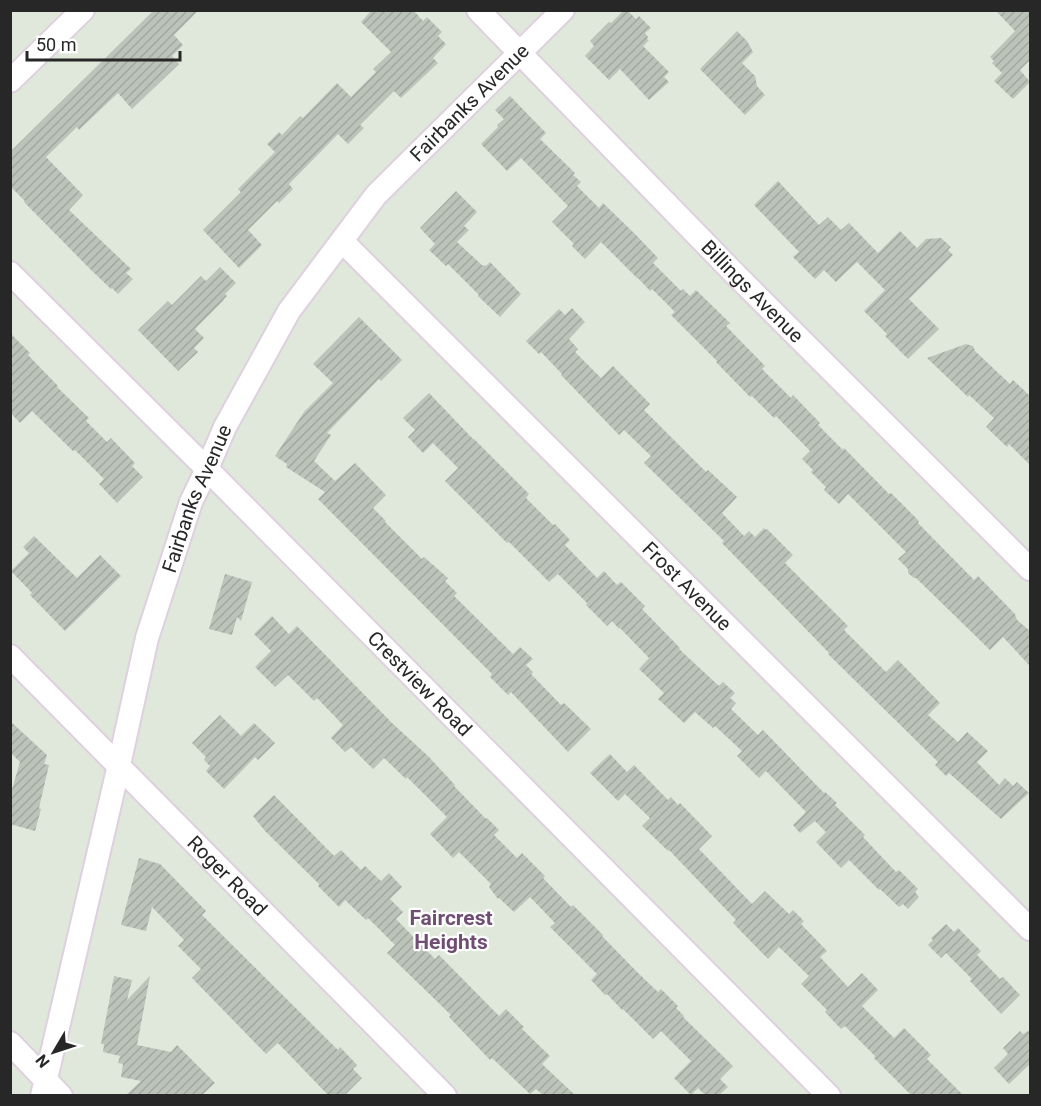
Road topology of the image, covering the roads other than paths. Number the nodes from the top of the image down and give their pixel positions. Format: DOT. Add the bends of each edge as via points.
graph roads {
  1 [pos="83,10"];
  2 [pos="478,10"];
  3 [pos="563,10"];
  4 [pos="521,53"];
  5 [pos="10,81"];
  6 [pos="342,241"];
  7 [pos="10,273"];
  8 [pos="207,469"];
  9 [pos="1030,569"];
  10 [pos="10,656"];
  11 [pos="119,765"];
  12 [pos="1030,929"];
  13 [pos="10,1043"];
  14 [pos="49,1090"];
  15 [pos="445,1095"];
  16 [pos="830,1095"];
  1 -- 5 [label="street"];
  2 -- 4 [label="street, Billings Avenue"];
  3 -- 4 [label="street, Fairbanks Avenue"];
  4 -- 6 [label="street, Fairbanks Avenue" via="376,195"];
  4 -- 9 [label="street, Billings Avenue"];
  6 -- 8 [label="street, Fairbanks Avenue" via="289,311 225,427"];
  6 -- 12 [label="street, Frost Avenue"];
  7 -- 8 [label="street, Crestview Road"];
  8 -- 11 [label="street, Fairbanks Avenue" via="191,502 147,638"];
  8 -- 16 [label="street, Crestview Road"];
  10 -- 11 [label="street, Roger Road"];
  11 -- 14 [label="street, Fairbanks Avenue"];
  11 -- 15 [label="street, Roger Road"];
  13 -- 14 [label="street"];
}
